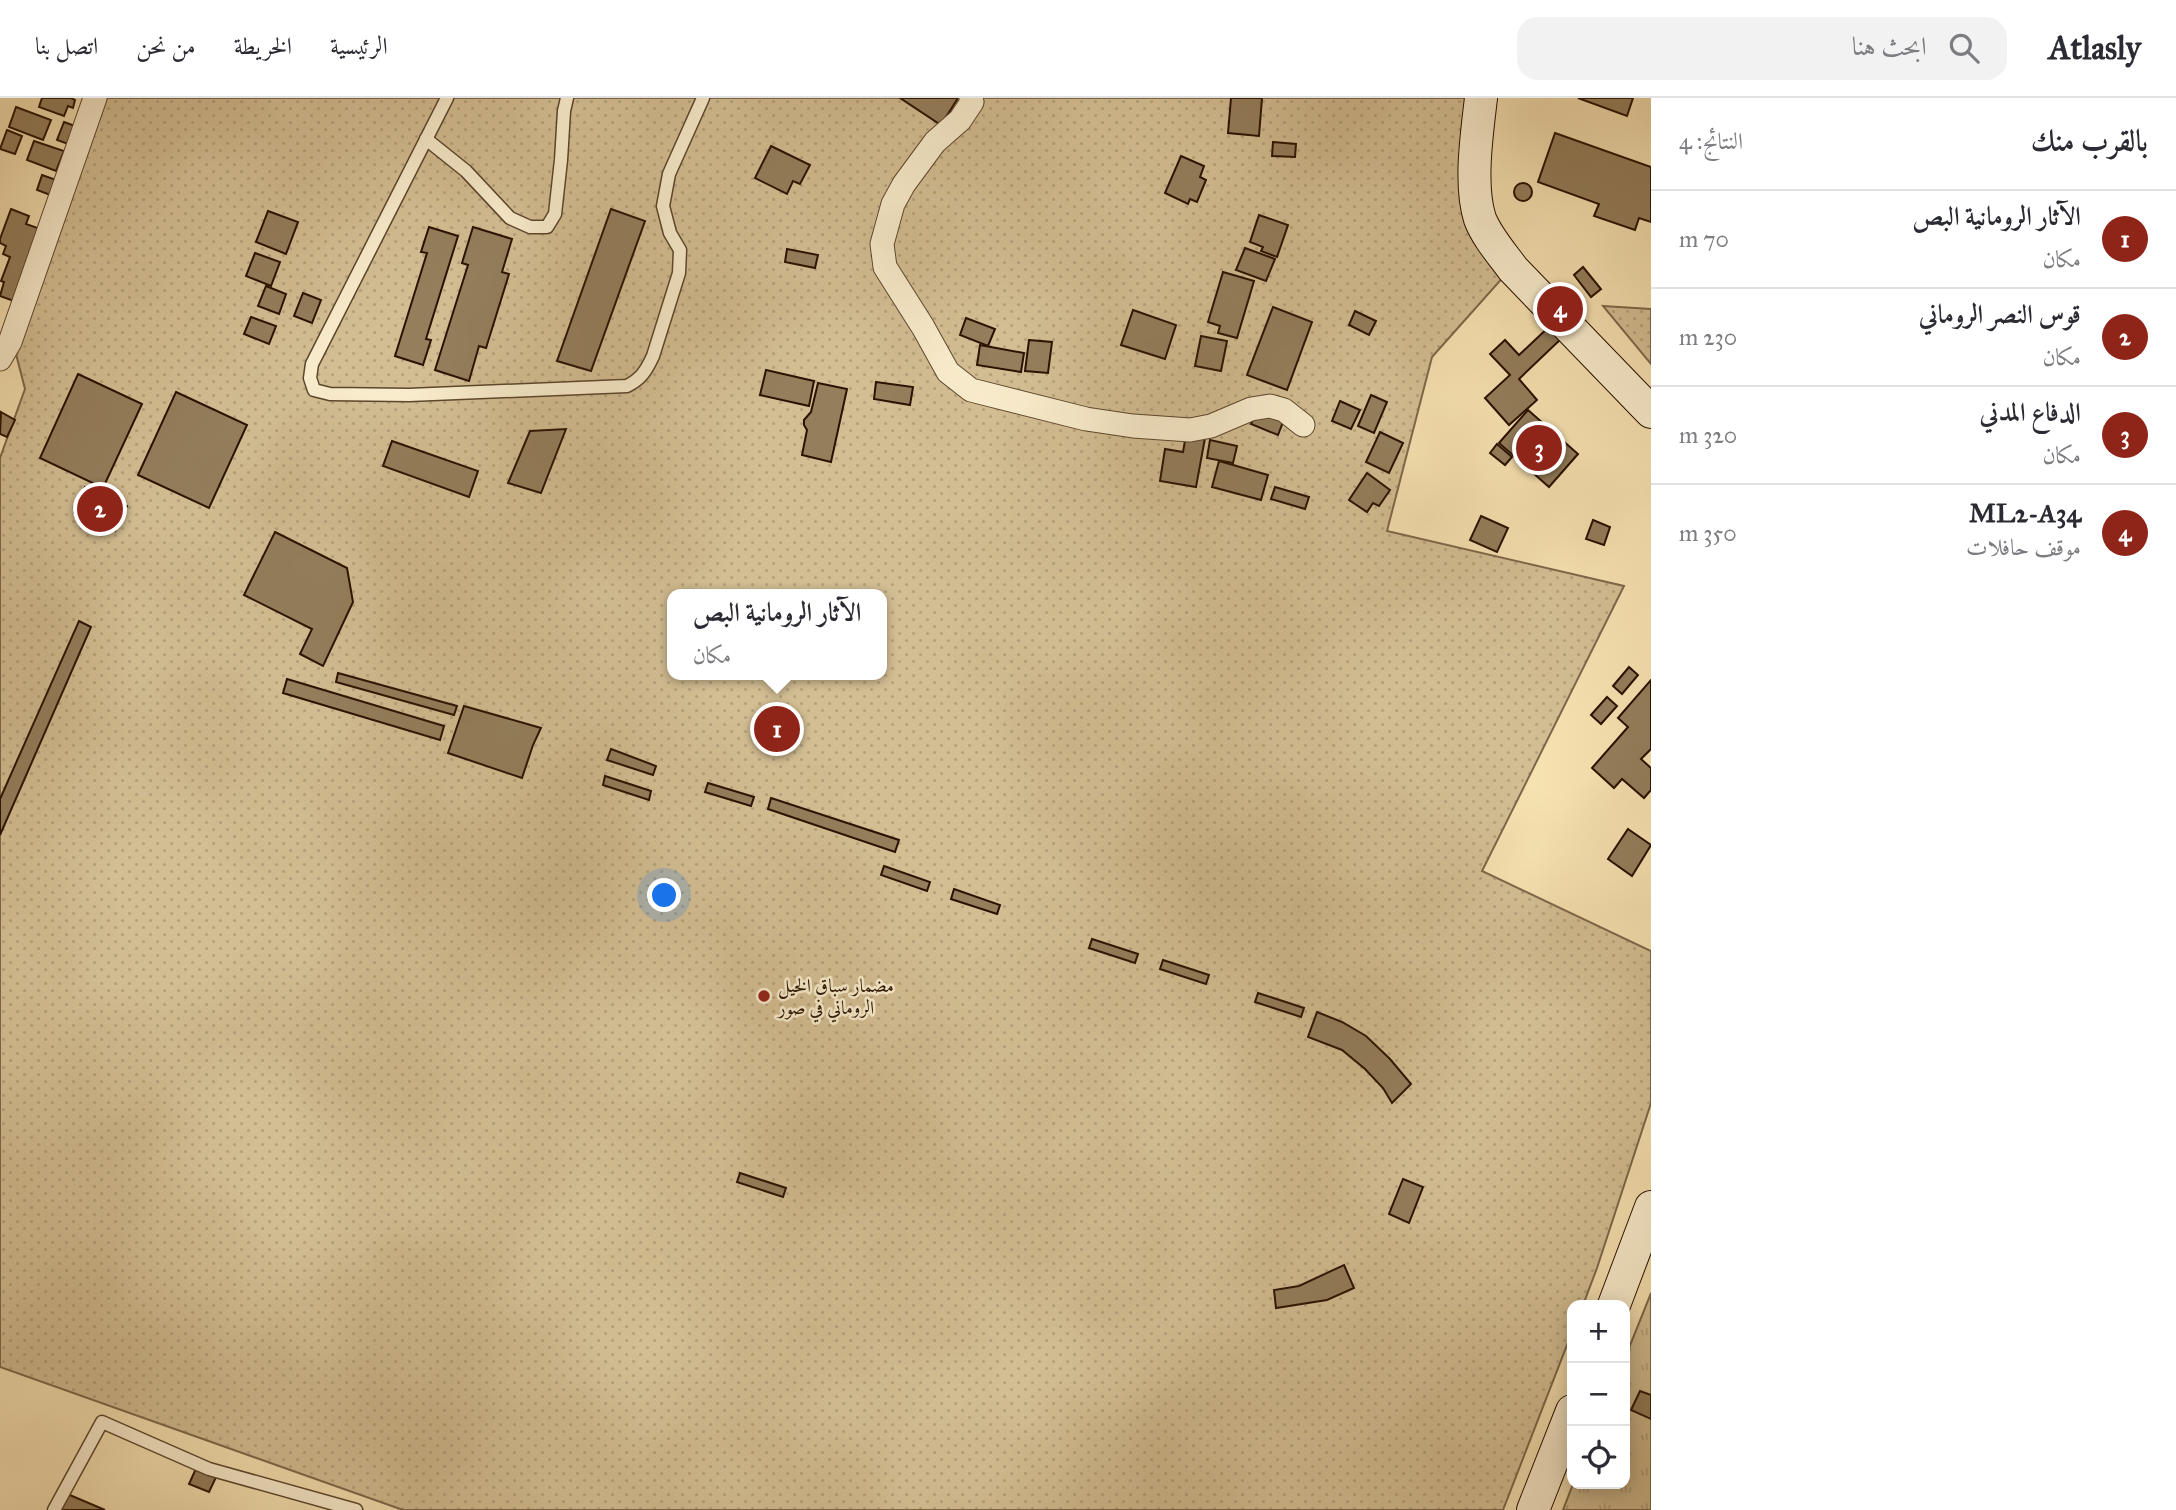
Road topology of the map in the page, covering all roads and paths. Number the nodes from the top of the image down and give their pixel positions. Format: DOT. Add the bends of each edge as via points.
graph roads {
  1 [pos="95,98"];
  2 [pos="447,98"];
  3 [pos="567,98"];
  4 [pos="703,98"];
  5 [pos="971,98"];
  6 [pos="1481,98"];
  7 [pos="426,139"];
  8 [pos="0,359"];
  9 [pos="1651,412"];
  10 [pos="1303,425"];
  11 [pos="1651,1207"];
  12 [pos="1616,1300"];
  13 [pos="1567,1424"];
  14 [pos="54,1510"];
  15 [pos="355,1510"];
  16 [pos="1533,1510"];
  1 -- 8 [label="street" via="10,342"];
  2 -- 7 [label="lane"];
  3 -- 7 [label="lane" via="555,214 547,228 530,228 510,218 466,171"];
  4 -- 7 [label="lane" via="669,174 663,206 680,250 679,272 653,356 639,380 627,386 409,395 314,390 312,364"];
  5 -- 10 [label="street" via="960,120 934,142 904,184 882,244 885,267 948,372 971,390 1086,419 1189,430 1270,405"];
  6 -- 9 [label="main road" via="1475,188 1480,218 1494,244 1513,270"];
  11 -- 12 [label="main road"];
  13 -- 16 [label="main road"];
  14 -- 15 [label="lane" via="102,1422 209,1469"];
}
